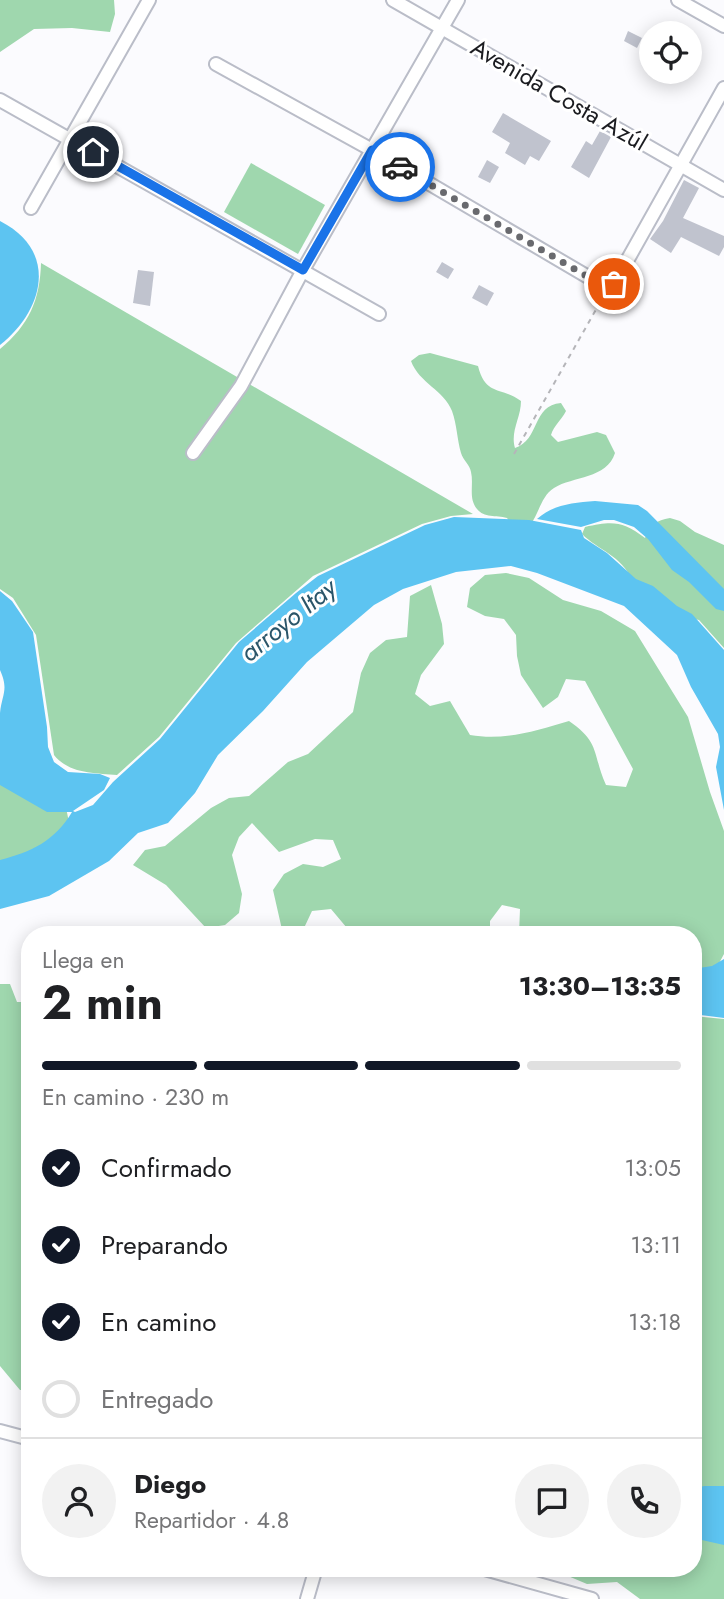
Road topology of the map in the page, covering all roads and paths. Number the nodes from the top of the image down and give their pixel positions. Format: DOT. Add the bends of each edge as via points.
graph roads {
  1 [pos="149,0"];
  2 [pos="393,0"];
  3 [pos="458,0"];
  4 [pos="678,0"];
  5 [pos="724,26"];
  6 [pos="441,28"];
  7 [pos="216,64"];
  8 [pos="724,88"];
  9 [pos="0,100"];
  10 [pos="70,139"];
  11 [pos="372,150"];
  12 [pos="681,165"];
  13 [pos="724,190"];
  14 [pos="31,208"];
  15 [pos="303,270"];
  16 [pos="607,288"];
  17 [pos="379,314"];
  18 [pos="193,453"];
  19 [pos="514,454"];
  20 [pos="0,1431"];
  21 [pos="21,1437"];
  22 [pos="313,1577"];
  23 [pos="513,1577"];
  24 [pos="307,1599"];
  25 [pos="592,1599"];
  1 -- 10 [label="street"];
  2 -- 6 [label="street, Avenida Costa Azúl"];
  3 -- 6 [label="street"];
  4 -- 5 [label="street"];
  6 -- 11 [label="street"];
  6 -- 12 [label="street, Avenida Costa Azúl"];
  7 -- 11 [label="street"];
  8 -- 12 [label="street"];
  9 -- 10 [label="street"];
  10 -- 14 [label="street"];
  10 -- 15 [label="street"];
  11 -- 15 [label="street"];
  11 -- 16 [label="street"];
  12 -- 13 [label="street, Avenida Costa Azúl"];
  12 -- 16 [label="street"];
  15 -- 17 [label="street"];
  15 -- 18 [label="street" via="241,386"];
  16 -- 19 [label="path"];
  20 -- 21 [label="street"];
  22 -- 24 [label="street"];
  23 -- 25 [label="street"];
}
